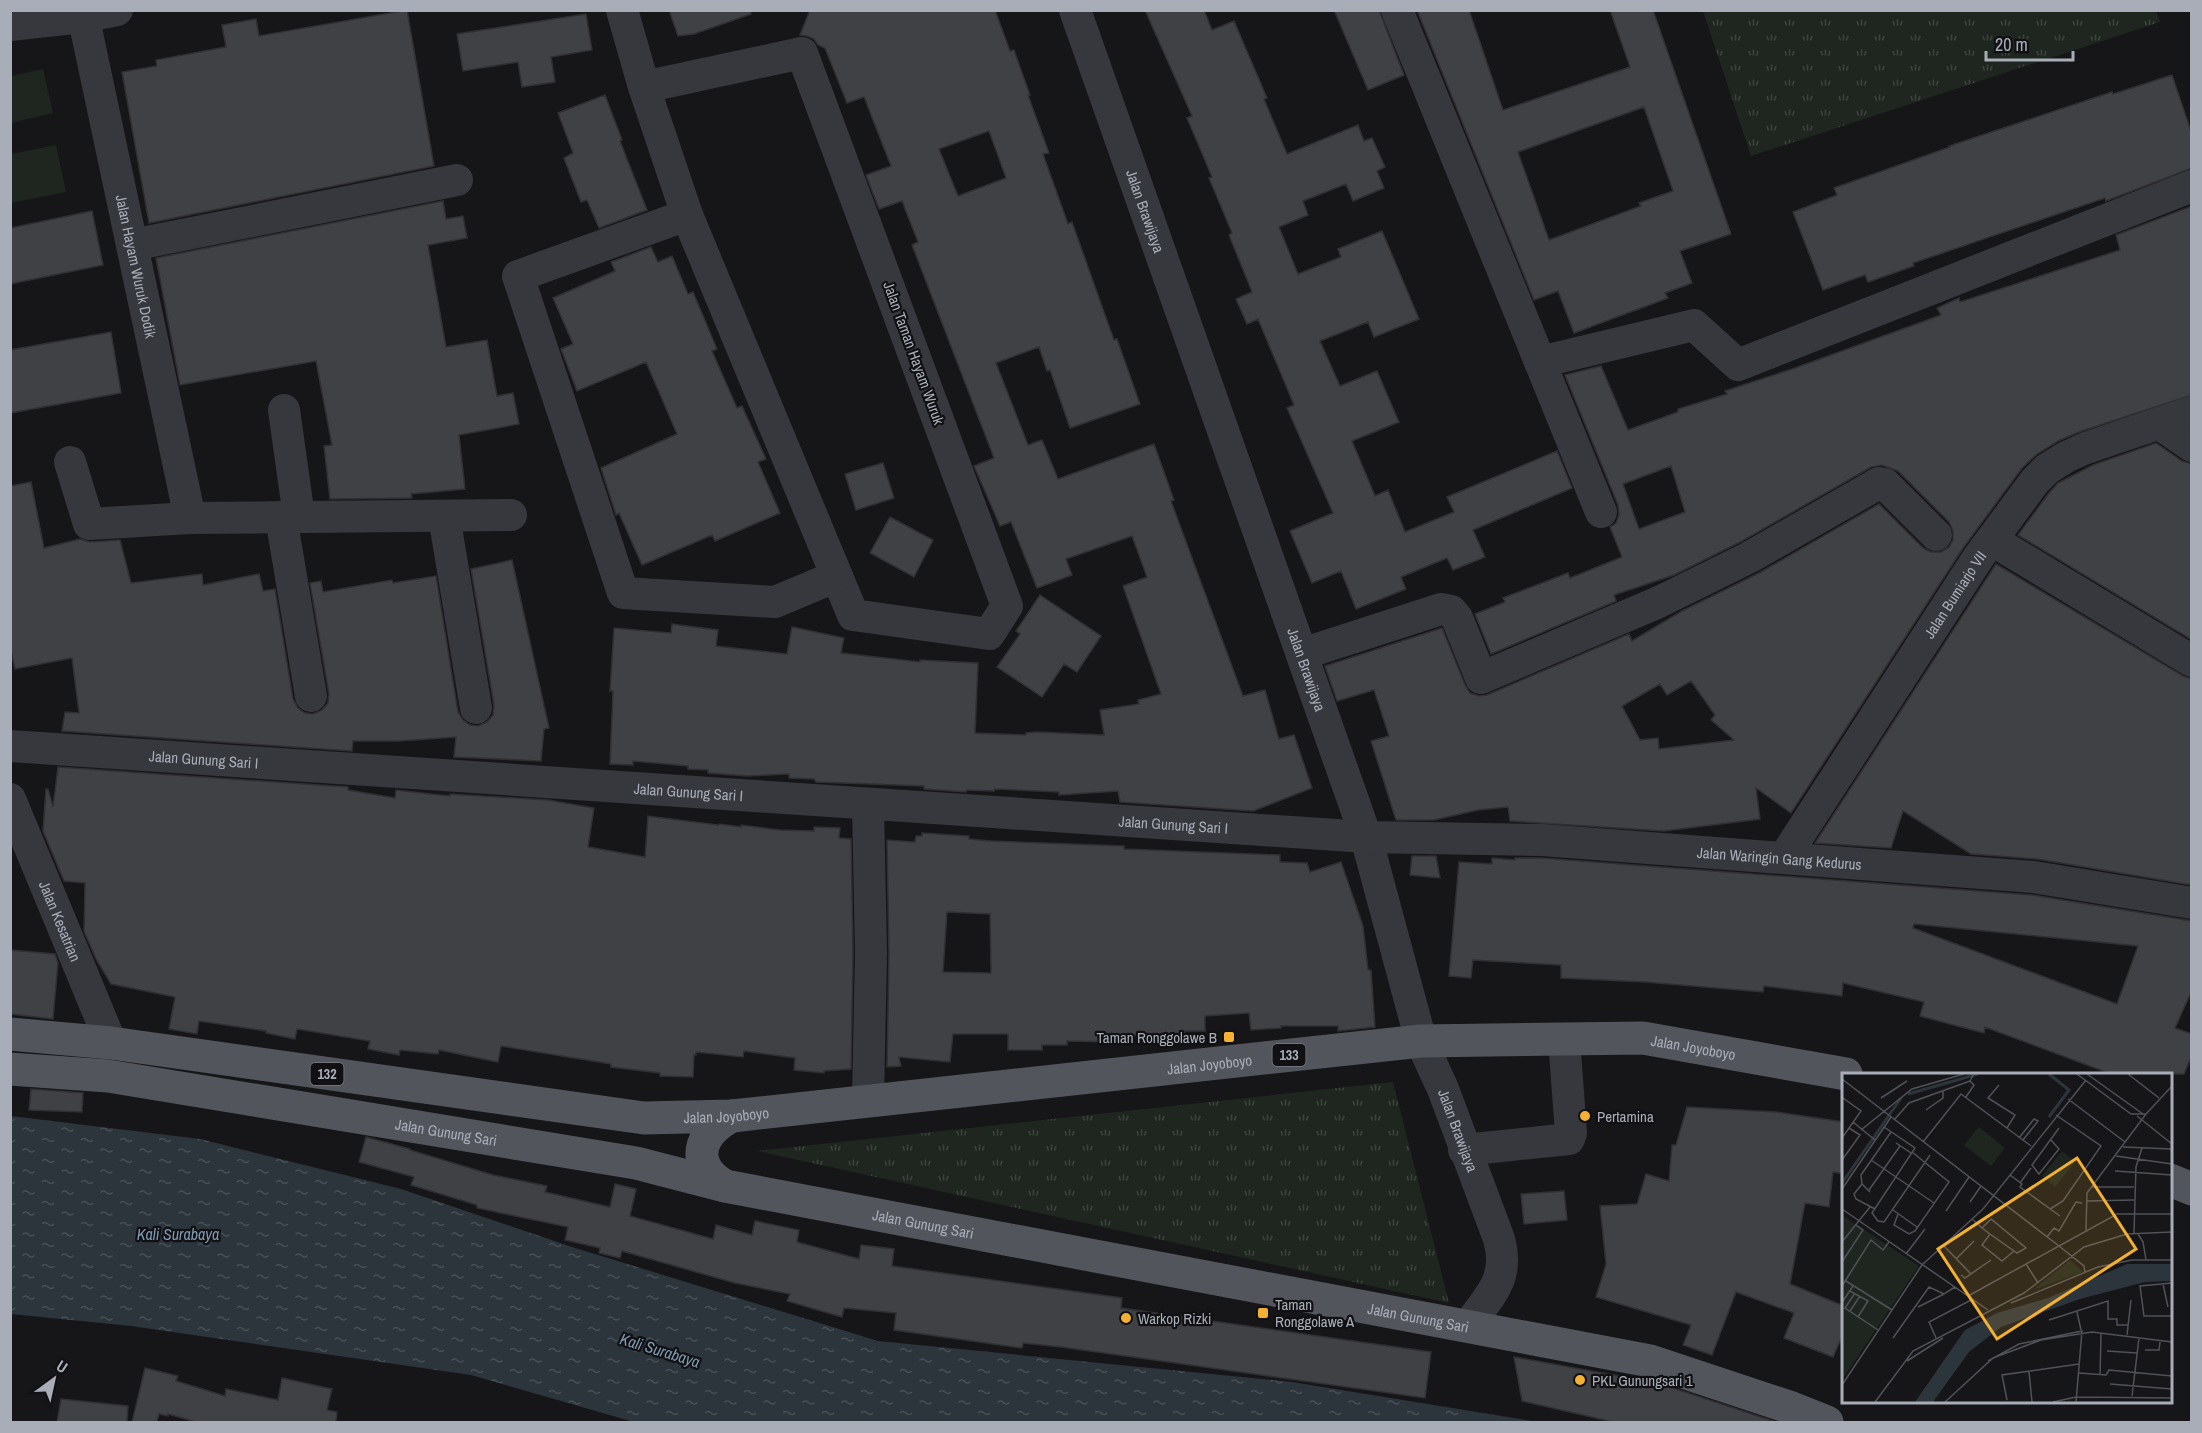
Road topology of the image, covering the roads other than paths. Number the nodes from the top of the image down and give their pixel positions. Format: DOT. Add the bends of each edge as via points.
graph roads {
  1 [pos="117,10"];
  2 [pos="622,10"];
  3 [pos="1075,10"];
  4 [pos="1397,10"];
  5 [pos="83,14"];
  6 [pos="10,25"];
  7 [pos="644,87"];
  8 [pos="457,180"];
  9 [pos="2192,186"];
  10 [pos="687,215"];
  11 [pos="132,245"];
  12 [pos="1540,362"];
  13 [pos="284,410"];
  14 [pos="2192,412"];
  15 [pos="2160,424"];
  16 [pos="2192,446"];
  17 [pos="70,462"];
  18 [pos="1600,512"];
  19 [pos="444,516"];
  20 [pos="511,516"];
  21 [pos="290,517"];
  22 [pos="190,518"];
  23 [pos="1936,535"];
  24 [pos="1992,540"];
  25 [pos="837,576"];
  26 [pos="1302,654"];
  27 [pos="2192,661"];
  28 [pos="311,696"];
  29 [pos="476,708"];
  30 [pos="10,746"];
  31 [pos="10,799"];
  32 [pos="868,804"];
  33 [pos="1366,837"];
  34 [pos="1784,858"];
  35 [pos="2192,903"];
  36 [pos="10,1034"];
  37 [pos="1564,1039"];
  38 [pos="1421,1041"];
  39 [pos="111,1043"];
  40 [pos="10,1068"];
  41 [pos="1842,1073"];
  42 [pos="868,1100"];
  43 [pos="732,1116"];
  44 [pos="644,1118"];
  45 [pos="1464,1150"];
  46 [pos="636,1163"];
  47 [pos="2172,1181"];
  48 [pos="725,1186"];
  49 [pos="2192,1189"];
  50 [pos="1468,1326"];
  51 [pos="1827,1422"];
  1 -- 5 [label="street"];
  2 -- 7 [label="street, Jalan Taman Hayam Wuruk"];
  3 -- 26 [label="street, Jalan Brawijaya"];
  4 -- 12 [label="street"];
  5 -- 6 [label="street"];
  5 -- 11 [label="street, Jalan Hayam Wuruk Dodik"];
  7 -- 10 [label="street, Jalan Taman Hayam Wuruk"];
  7 -- 25 [label="street, Jalan Taman Hayam Wuruk" via="802,53 1007,606 988,634 853,615"];
  8 -- 11 [label="street"];
  9 -- 12 [label="street" via="1738,364 1694,325"];
  10 -- 25 [label="street, Jalan Taman Hayam Wuruk"];
  10 -- 25 [label="street" via="518,276 623,593 776,602"];
  11 -- 22 [label="street, Jalan Hayam Wuruk Dodik"];
  12 -- 18 [label="street"];
  13 -- 21 [label="street"];
  14 -- 15 [label="street, Jalan Bumiarjo VII"];
  15 -- 16 [label="street"];
  15 -- 24 [label="street, Jalan Bumiarjo VII" via="2086,448 2047,469"];
  17 -- 22 [label="street" via="89,524"];
  19 -- 20 [label="street"];
  19 -- 21 [label="street"];
  19 -- 29 [label="street"];
  21 -- 22 [label="street"];
  21 -- 28 [label="street"];
  23 -- 26 [label="street" via="1885,484 1879,483 1750,557 1659,602 1481,678 1457,618 1442,609"];
  24 -- 27 [label="street"];
  24 -- 34 [label="street, Jalan Bumiarjo VII"];
  26 -- 33 [label="street, Jalan Brawijaya"];
  30 -- 32 [label="street, Jalan Gunung Sari I"];
  31 -- 39 [label="street, Jalan Kesatrian"];
  32 -- 33 [label="street, Jalan Gunung Sari I"];
  32 -- 42 [label="street"];
  33 -- 34 [label="street, Jalan Waringin Gang Kedurus" via="1542,840"];
  33 -- 38 [label="street, Jalan Brawijaya"];
  34 -- 35 [label="street, Jalan Waringin Gang Kedurus" via="2034,877"];
  36 -- 39 [label="main road, 132"];
  37 -- 38 [label="main road, Jalan Joyoboyo / 133"];
  37 -- 41 [label="main road, Jalan Joyoboyo / 133" via="1643,1038"];
  37 -- 45 [label="street" via="1569,1139"];
  38 -- 42 [label="main road, Jalan Joyoboyo / 133"];
  38 -- 45 [label="street, Jalan Brawijaya"];
  39 -- 44 [label="main road, 132"];
  40 -- 46 [label="main road, Jalan Gunung Sari" via="108,1076"];
  42 -- 43 [label="main road, Jalan Joyoboyo / 133"];
  43 -- 44 [label="main road, Jalan Joyoboyo / 133"];
  43 -- 48 [label="main road" via="718,1123 703,1144 706,1169"];
  44 -- 46 [label="main road" via="652,1123 659,1140 653,1156"];
  45 -- 50 [label="street, Jalan Brawijaya" via="1503,1254 1499,1281"];
  46 -- 48 [label="main road, Jalan Gunung Sari"];
  47 -- 49 [label="main road"];
  48 -- 50 [label="main road, Jalan Gunung Sari"];
  50 -- 51 [label="main road, Jalan Gunung Sari" via="1650,1361"];
}
